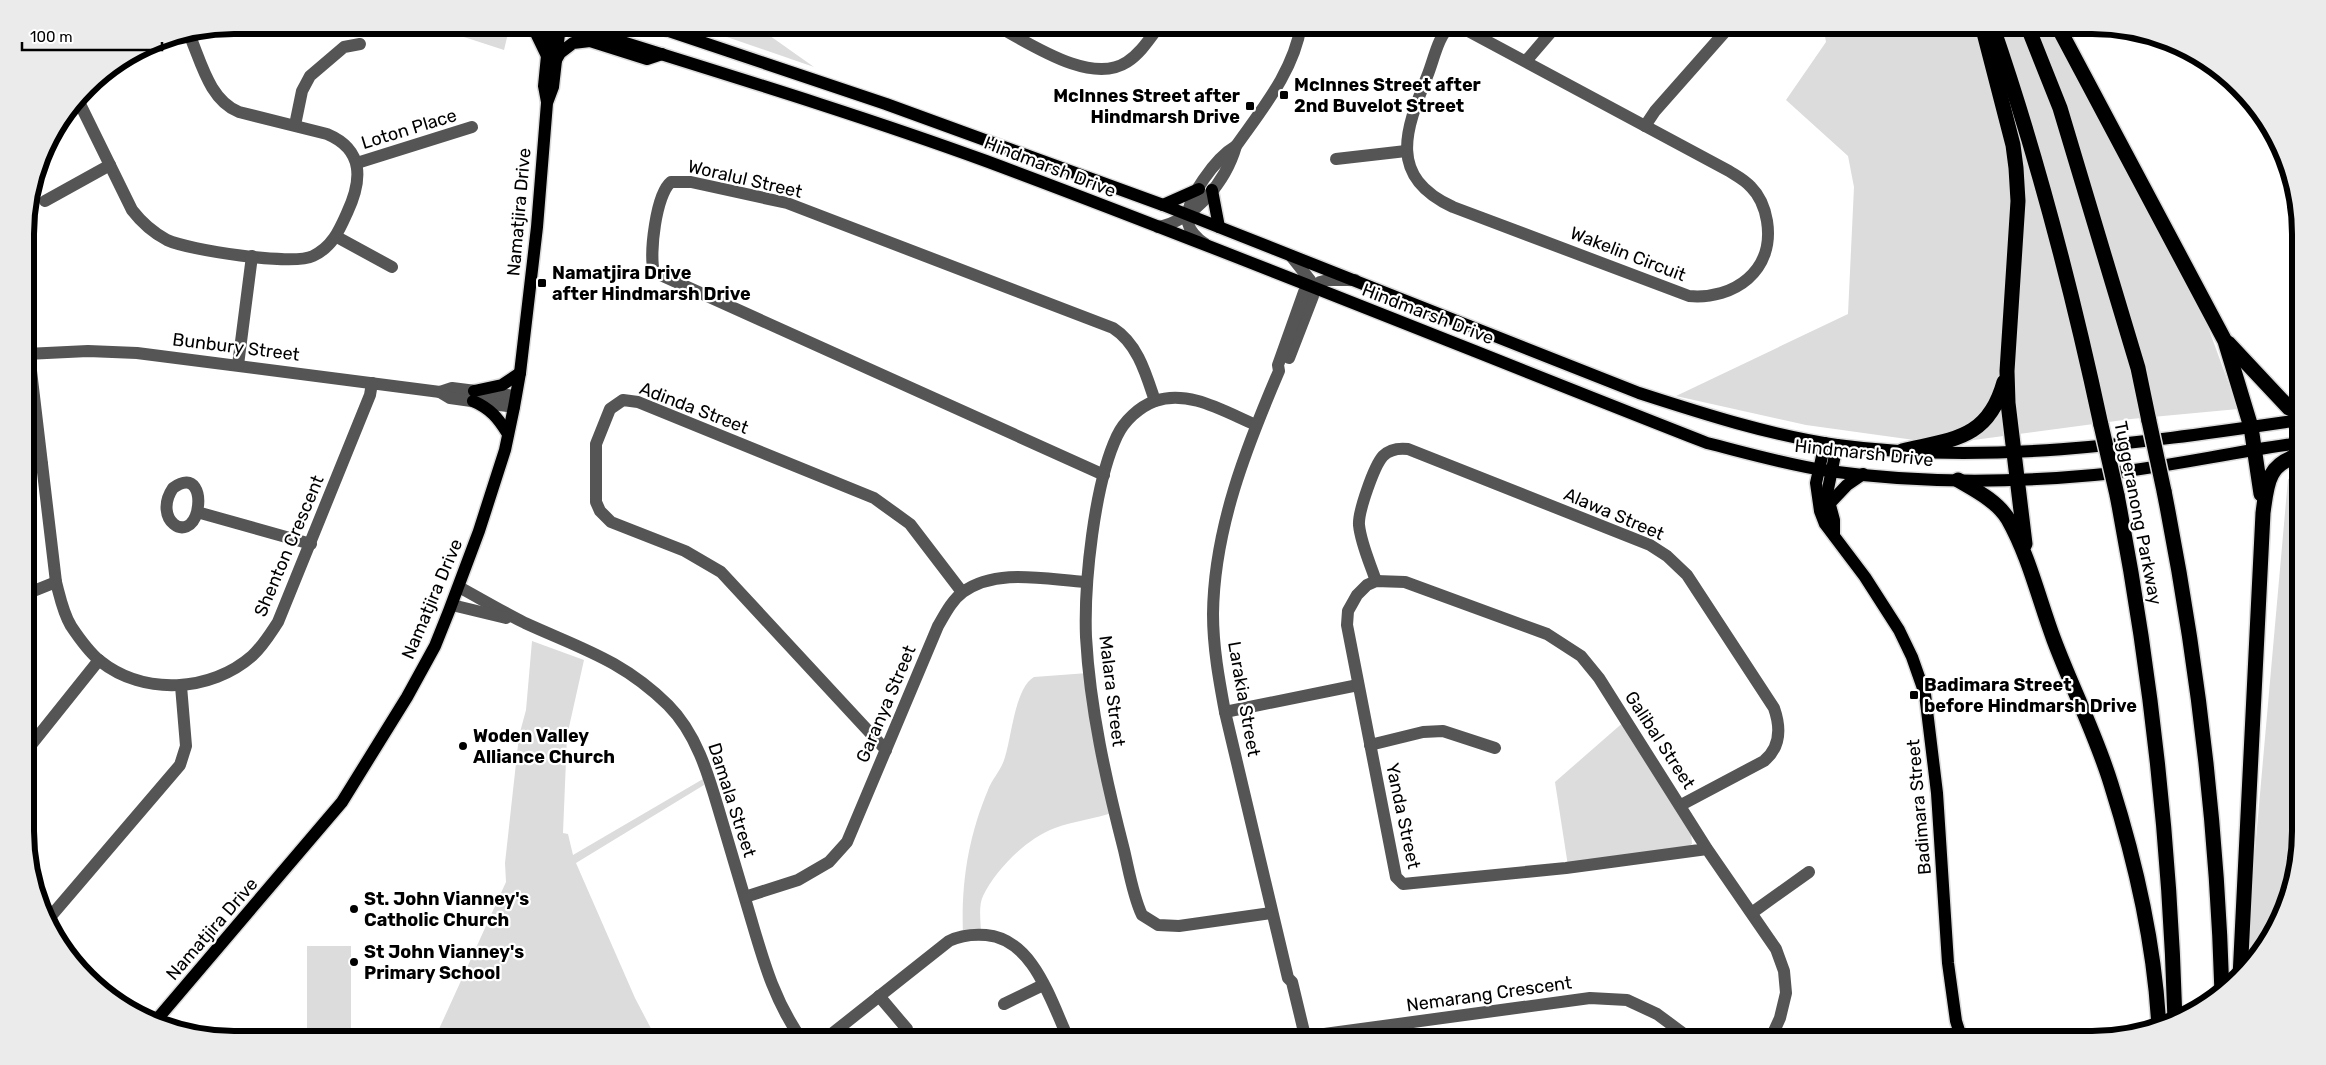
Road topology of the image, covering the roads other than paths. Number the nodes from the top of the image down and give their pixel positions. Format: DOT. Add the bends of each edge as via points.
graph roads {
  1 [pos="537,34"];
  2 [pos="550,34"];
  3 [pos="558,34"];
  4 [pos="597,34"];
  5 [pos="678,34"];
  6 [pos="1012,34"];
  7 [pos="1153,34"];
  8 [pos="1298,34"];
  9 [pos="1444,34"];
  10 [pos="1475,34"];
  11 [pos="1549,34"];
  12 [pos="1723,34"];
  13 [pos="1984,34"];
  14 [pos="1995,34"];
  15 [pos="2031,34"];
  16 [pos="2062,34"];
  17 [pos="191,39"];
  18 [pos="360,44"];
  19 [pos="662,54"];
  20 [pos="551,58"];
  21 [pos="1526,62"];
  22 [pos="81,105"];
  23 [pos="295,125"];
  24 [pos="1644,126"];
  25 [pos="472,127"];
  26 [pos="1406,151"];
  27 [pos="1336,159"];
  28 [pos="357,163"];
  29 [pos="110,165"];
  30 [pos="1206,190"];
  31 [pos="45,201"];
  32 [pos="1163,205"];
  33 [pos="1188,214"];
  34 [pos="1158,227"];
  35 [pos="1218,227"];
  36 [pos="336,237"];
  37 [pos="1207,246"];
  38 [pos="252,256"];
  39 [pos="1291,256"];
  40 [pos="392,267"];
  41 [pos="1355,280"];
  42 [pos="1311,287"];
  43 [pos="2225,341"];
  44 [pos="34,354"];
  45 [pos="238,365"];
  46 [pos="2006,371"];
  47 [pos="520,374"];
  48 [pos="372,383"];
  49 [pos="473,396"];
  50 [pos="515,401"];
  51 [pos="1155,401"];
  52 [pos="34,405"];
  53 [pos="2292,409"];
  54 [pos="2292,421"];
  55 [pos="1256,425"];
  56 [pos="2252,427"];
  57 [pos="508,434"];
  58 [pos="1831,444"];
  59 [pos="2292,444"];
  60 [pos="2256,449"];
  61 [pos="1902,451"];
  62 [pos="2013,452"];
  63 [pos="2292,459"];
  64 [pos="42,464"];
  65 [pos="34,467"];
  66 [pos="1825,470"];
  67 [pos="1863,474"];
  68 [pos="1104,475"];
  69 [pos="1958,480"];
  70 [pos="2016,480"];
  71 [pos="1829,504"];
  72 [pos="197,512"];
  73 [pos="2263,512"];
  74 [pos="1834,535"];
  75 [pos="311,544"];
  76 [pos="2029,568"];
  77 [pos="1376,581"];
  78 [pos="56,582"];
  79 [pos="1087,582"];
  80 [pos="459,587"];
  81 [pos="34,591"];
  82 [pos="962,592"];
  83 [pos="452,605"];
  84 [pos="523,622"];
  85 [pos="100,660"];
  86 [pos="182,686"];
  87 [pos="1358,686"];
  88 [pos="1225,712"];
  89 [pos="34,741"];
  90 [pos="1370,745"];
  91 [pos="1495,748"];
  92 [pos="886,750"];
  93 [pos="1681,806"];
  94 [pos="1707,849"];
  95 [pos="1809,872"];
  96 [pos="745,897"];
  97 [pos="1271,912"];
  98 [pos="1753,912"];
  99 [pos="52,915"];
  100 [pos="2241,966"];
  101 [pos="2221,984"];
  102 [pos="1043,986"];
  103 [pos="879,996"];
  104 [pos="1004,1004"];
  105 [pos="2175,1014"];
  106 [pos="159,1017"];
  107 [pos="2158,1020"];
  108 [pos="907,1029"];
  109 [pos="797,1031"];
  110 [pos="835,1031"];
  111 [pos="1066,1031"];
  112 [pos="1298,1031"];
  113 [pos="1345,1031"];
  114 [pos="1680,1031"];
  115 [pos="1776,1031"];
  116 [pos="1959,1031"];
  1 -- 20 [label="main road"];
  2 -- 20 [label="main road, Namatjira Drive"];
  3 -- 20 [label="main road, Namatjira Drive"];
  4 -- 19 [label="main road, Hindmarsh Drive"];
  5 -- 32 [label="main road, Hindmarsh Drive" via="886,104"];
  6 -- 7 [label="street" via="1070,64 1096,69 1128,62"];
  8 -- 30 [label="street" via="1286,71 1236,146 1232,159"];
  9 -- 26 [label="street, Wakelin Circuit" via="1415,107"];
  10 -- 21 [label="street, Wakelin Circuit"];
  11 -- 21 [label="street"];
  12 -- 24 [label="street"];
  13 -- 46 [label="highway" via="2013,144 2018,201"];
  14 -- 105 [label="highway, Tuggeranong Parkway, bridge" via="2018,100 2076,316 2117,495 2146,661 2157,746 2172,930"];
  15 -- 101 [label="highway, Tuggeranong Parkway, bridge" via="2060,108 2138,368 2164,491 2191,639 2203,732"];
  16 -- 43 [label="highway"];
  17 -- 23 [label="street" via="213,91 222,102 239,112"];
  18 -- 23 [label="street" via="344,47 310,76 302,91"];
  19 -- 20 [label="main road" via="647,59 590,41 573,43"];
  19 -- 34 [label="main road, Hindmarsh Drive" via="984,161"];
  20 -- 47 [label="main road, Namatjira Drive" via="544,86 547,103 537,227"];
  21 -- 24 [label="street, Wakelin Circuit"];
  22 -- 29 [label="street"];
  23 -- 28 [label="street" via="340,140"];
  24 -- 26 [label="street, Wakelin Circuit" via="1744,180 1763,205 1768,234 1764,254 1754,273 1730,291 1709,297 1683,295 1453,207 1431,195 1418,182"];
  25 -- 28 [label="street, Loton Place"];
  26 -- 27 [label="street"];
  28 -- 36 [label="street" via="356,194"];
  29 -- 31 [label="street"];
  29 -- 38 [label="street" via="132,210 154,232 184,246"];
  30 -- 32 [label="main road"];
  30 -- 33 [label="street"];
  30 -- 35 [label="main road"];
  32 -- 33 [label="main road, Hindmarsh Drive"];
  33 -- 34 [label="street" via="1171,225"];
  33 -- 35 [label="main road, Hindmarsh Drive"];
  33 -- 37 [label="street" via="1188,225 1196,238"];
  34 -- 37 [label="main road, Hindmarsh Drive"];
  35 -- 39 [label="main road, Hindmarsh Drive"];
  36 -- 38 [label="street" via="311,257 296,260"];
  36 -- 40 [label="street"];
  37 -- 42 [label="main road, Hindmarsh Drive"];
  38 -- 45 [label="street"];
  39 -- 41 [label="main road, Hindmarsh Drive"];
  39 -- 42 [label="street" via="1310,280"];
  41 -- 42 [label="street" via="1328,280"];
  41 -- 58 [label="main road, Hindmarsh Drive" via="1639,393 1715,417"];
  42 -- 55 [label="street, Larakia Street" via="1304,292 1287,352 1278,365 1279,371"];
  42 -- 66 [label="main road, Hindmarsh Drive" via="1707,443"];
  43 -- 53 [label="highway"];
  43 -- 56 [label="highway"];
  44 -- 45 [label="street, Bunbury Street" via="137,352"];
  45 -- 48 [label="street, Bunbury Street"];
  46 -- 61 [label="highway" via="1995,407 1984,423 1952,439"];
  46 -- 62 [label="highway"];
  47 -- 49 [label="main road"];
  47 -- 50 [label="main road, Namatjira Drive"];
  48 -- 49 [label="street, Bunbury Street" via="440,392 450,398"];
  48 -- 75 [label="street, Shenton Crescent" via="370,396"];
  49 -- 50 [label="street, Bunbury Street"];
  49 -- 57 [label="main road" via="497,416"];
  50 -- 57 [label="main road, Namatjira Drive"];
  51 -- 55 [label="street, Malara Street" via="1196,399"];
  51 -- 68 [label="street, Malara Street" via="1134,413 1124,425"];
  51 -- 68 [label="street, Woralul Street" via="1137,354 1129,342 1112,328 787,203 691,182 676,180 666,185 661,196 652,250 654,272"];
  52 -- 64 [label="street, Shenton Crescent"];
  54 -- 56 [label="main road, Hindmarsh Drive"];
  55 -- 88 [label="street, Larakia Street" via="1223,529 1217,573 1213,613"];
  56 -- 60 [label="highway"];
  56 -- 62 [label="main road, Hindmarsh Drive" via="2090,447"];
  57 -- 80 [label="main road, Namatjira Drive"];
  58 -- 61 [label="main road, Hindmarsh Drive"];
  58 -- 66 [label="main road, Badimara Street"];
  59 -- 60 [label="main road, Hindmarsh Drive"];
  60 -- 70 [label="main road, Hindmarsh Drive" via="2124,471"];
  60 -- 73 [label="highway"];
  61 -- 62 [label="main road, Hindmarsh Drive"];
  62 -- 70 [label="highway"];
  63 -- 73 [label="highway" via="2270,475"];
  64 -- 65 [label="street"];
  64 -- 78 [label="street, Shenton Crescent"];
  66 -- 67 [label="main road, Hindmarsh Drive"];
  66 -- 71 [label="main road, Badimara Street"];
  66 -- 74 [label="main road, Badimara Street" via="1816,483 1820,512"];
  67 -- 69 [label="main road, Hindmarsh Drive"];
  67 -- 71 [label="main road" via="1847,484"];
  68 -- 79 [label="street, Malara Street"];
  69 -- 70 [label="main road, Hindmarsh Drive"];
  69 -- 76 [label="highway" via="1983,495 2008,518"];
  70 -- 76 [label="highway"];
  71 -- 74 [label="main road, Badimara Street"];
  72 -- 75 [label="street"];
  73 -- 100 [label="highway"];
  74 -- 116 [label="main road, Badimara Street" via="1899,630 1925,694 1937,793 1948,963"];
  75 -- 86 [label="street, Shenton Crescent" via="278,622 260,647 226,673"];
  76 -- 107 [label="highway" via="2053,638 2111,783 2140,890"];
  77 -- 87 [label="street, Yanda Street" via="1367,585 1348,611 1346,625"];
  77 -- 93 [label="street, Galibal Street" via="1404,582 1547,634 1581,656 1599,678"];
  77 -- 93 [label="street, Alawa Street" via="1361,534 1359,516 1380,460 1387,453 1402,448 1650,545 1667,556 1687,575 1774,708 1779,736 1771,755 1764,761"];
  78 -- 81 [label="street"];
  78 -- 85 [label="street, Shenton Crescent" via="70,624"];
  79 -- 82 [label="street, Garanya Street" via="998,578"];
  79 -- 97 [label="street, Malara Street" via="1088,673 1114,812 1142,915 1158,925 1179,926"];
  80 -- 83 [label="main road, Namatjira Drive"];
  80 -- 84 [label="street, Damala Street"];
  82 -- 92 [label="street, Garanya Street" via="938,626"];
  82 -- 92 [label="street, Adinda Street" via="910,524 874,498 638,402 623,400 610,409 596,444 596,502 605,517 685,551 721,572"];
  83 -- 84 [label="street, Damala Street"];
  83 -- 106 [label="main road, Namatjira Drive" via="435,646 407,697 342,802"];
  84 -- 96 [label="street, Damala Street" via="612,661 670,707 695,744 710,780"];
  85 -- 86 [label="street, Shenton Crescent" via="134,678"];
  85 -- 89 [label="street"];
  86 -- 99 [label="street" via="186,746 180,765"];
  87 -- 88 [label="street"];
  87 -- 90 [label="street, Yanda Street"];
  88 -- 97 [label="street, Larakia Street"];
  90 -- 91 [label="street" via="1423,732 1443,732"];
  90 -- 94 [label="street, Yanda Street" via="1396,877 1403,884 1566,868"];
  92 -- 96 [label="street, Garanya Street" via="847,842 829,862 798,880"];
  93 -- 94 [label="street, Galibal Street"];
  94 -- 98 [label="street, Galibal Street"];
  95 -- 98 [label="street"];
  96 -- 109 [label="street, Damala Street" via="774,992"];
  97 -- 112 [label="street, Larakia Street"];
  98 -- 115 [label="street, Galibal Street" via="1776,949 1784,971 1786,993"];
  102 -- 103 [label="street" via="1026,954 1012,942 997,936 963,935 949,941"];
  102 -- 104 [label="street"];
  102 -- 111 [label="street"];
  103 -- 108 [label="street"];
  103 -- 110 [label="street"];
  113 -- 114 [label="street, Nemarang Crescent" via="1590,998 1627,1000 1657,1014"];
}
